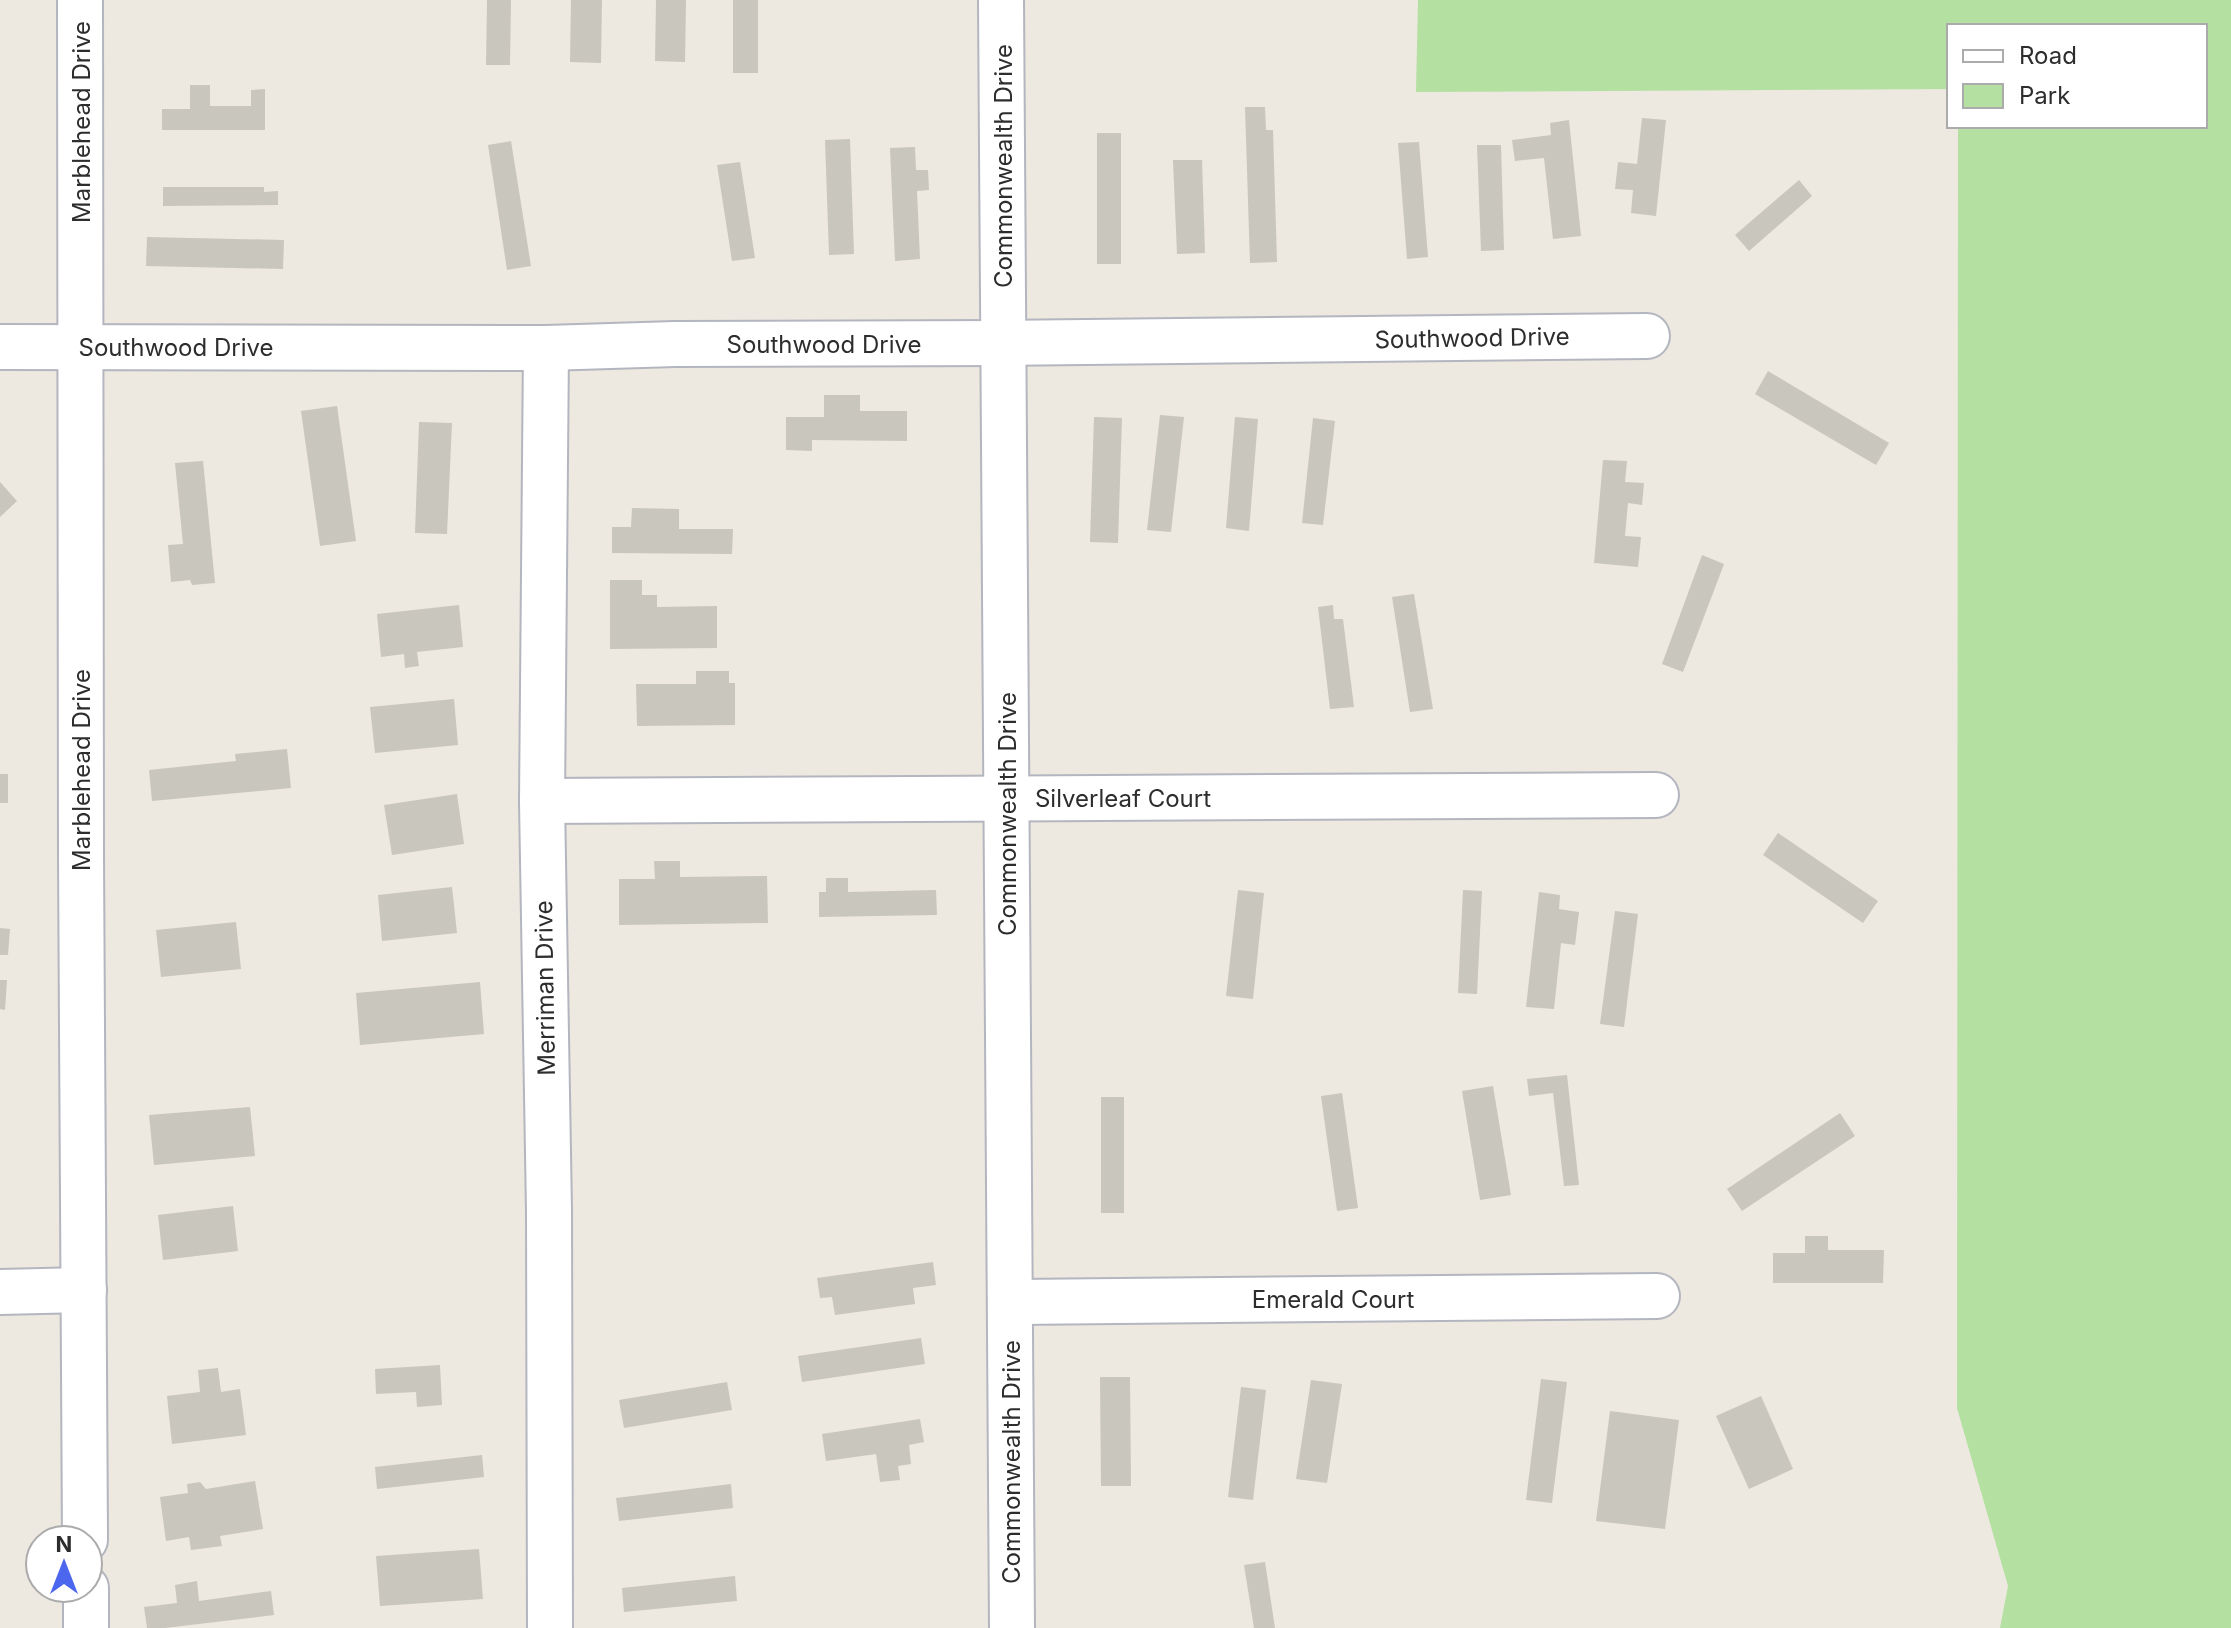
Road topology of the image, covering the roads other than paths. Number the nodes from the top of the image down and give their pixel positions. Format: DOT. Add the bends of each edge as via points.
graph roads {
  1 [pos="80,0"];
  2 [pos="1001,0"];
  3 [pos="1647,336"];
  4 [pos="1004,343"];
  5 [pos="0,347"];
  6 [pos="81,347"];
  7 [pos="546,348"];
  8 [pos="1656,795"];
  9 [pos="1007,799"];
  10 [pos="542,801"];
  11 [pos="84,1290"];
  12 [pos="0,1292"];
  13 [pos="1657,1296"];
  14 [pos="1010,1302"];
  15 [pos="85,1524"];
  16 [pos="86,1604"];
  17 [pos="86,1628"];
  18 [pos="550,1628"];
  19 [pos="1012,1628"];
  1 -- 6 [label="street, Marblehead Drive"];
  2 -- 4 [label="street, Commonwealth Drive"];
  3 -- 4 [label="street, Southwood Drive"];
  4 -- 7 [label="street, Southwood Drive"];
  4 -- 9 [label="street, Commonwealth Drive"];
  5 -- 6 [label="street, Southwood Drive"];
  6 -- 7 [label="street, Southwood Drive"];
  6 -- 11 [label="street, Marblehead Drive"];
  7 -- 10 [label="street, Merriman Drive"];
  8 -- 9 [label="street, Silverleaf Court"];
  9 -- 10 [label="street, Silverleaf Court"];
  9 -- 14 [label="street, Commonwealth Drive"];
  10 -- 18 [label="street, Merriman Drive"];
  11 -- 12 [label="street"];
  11 -- 15 [label="street, Marblehead Drive"];
  13 -- 14 [label="street, Emerald Court"];
  14 -- 19 [label="street, Commonwealth Drive"];
  16 -- 17 [label="street"];
}
